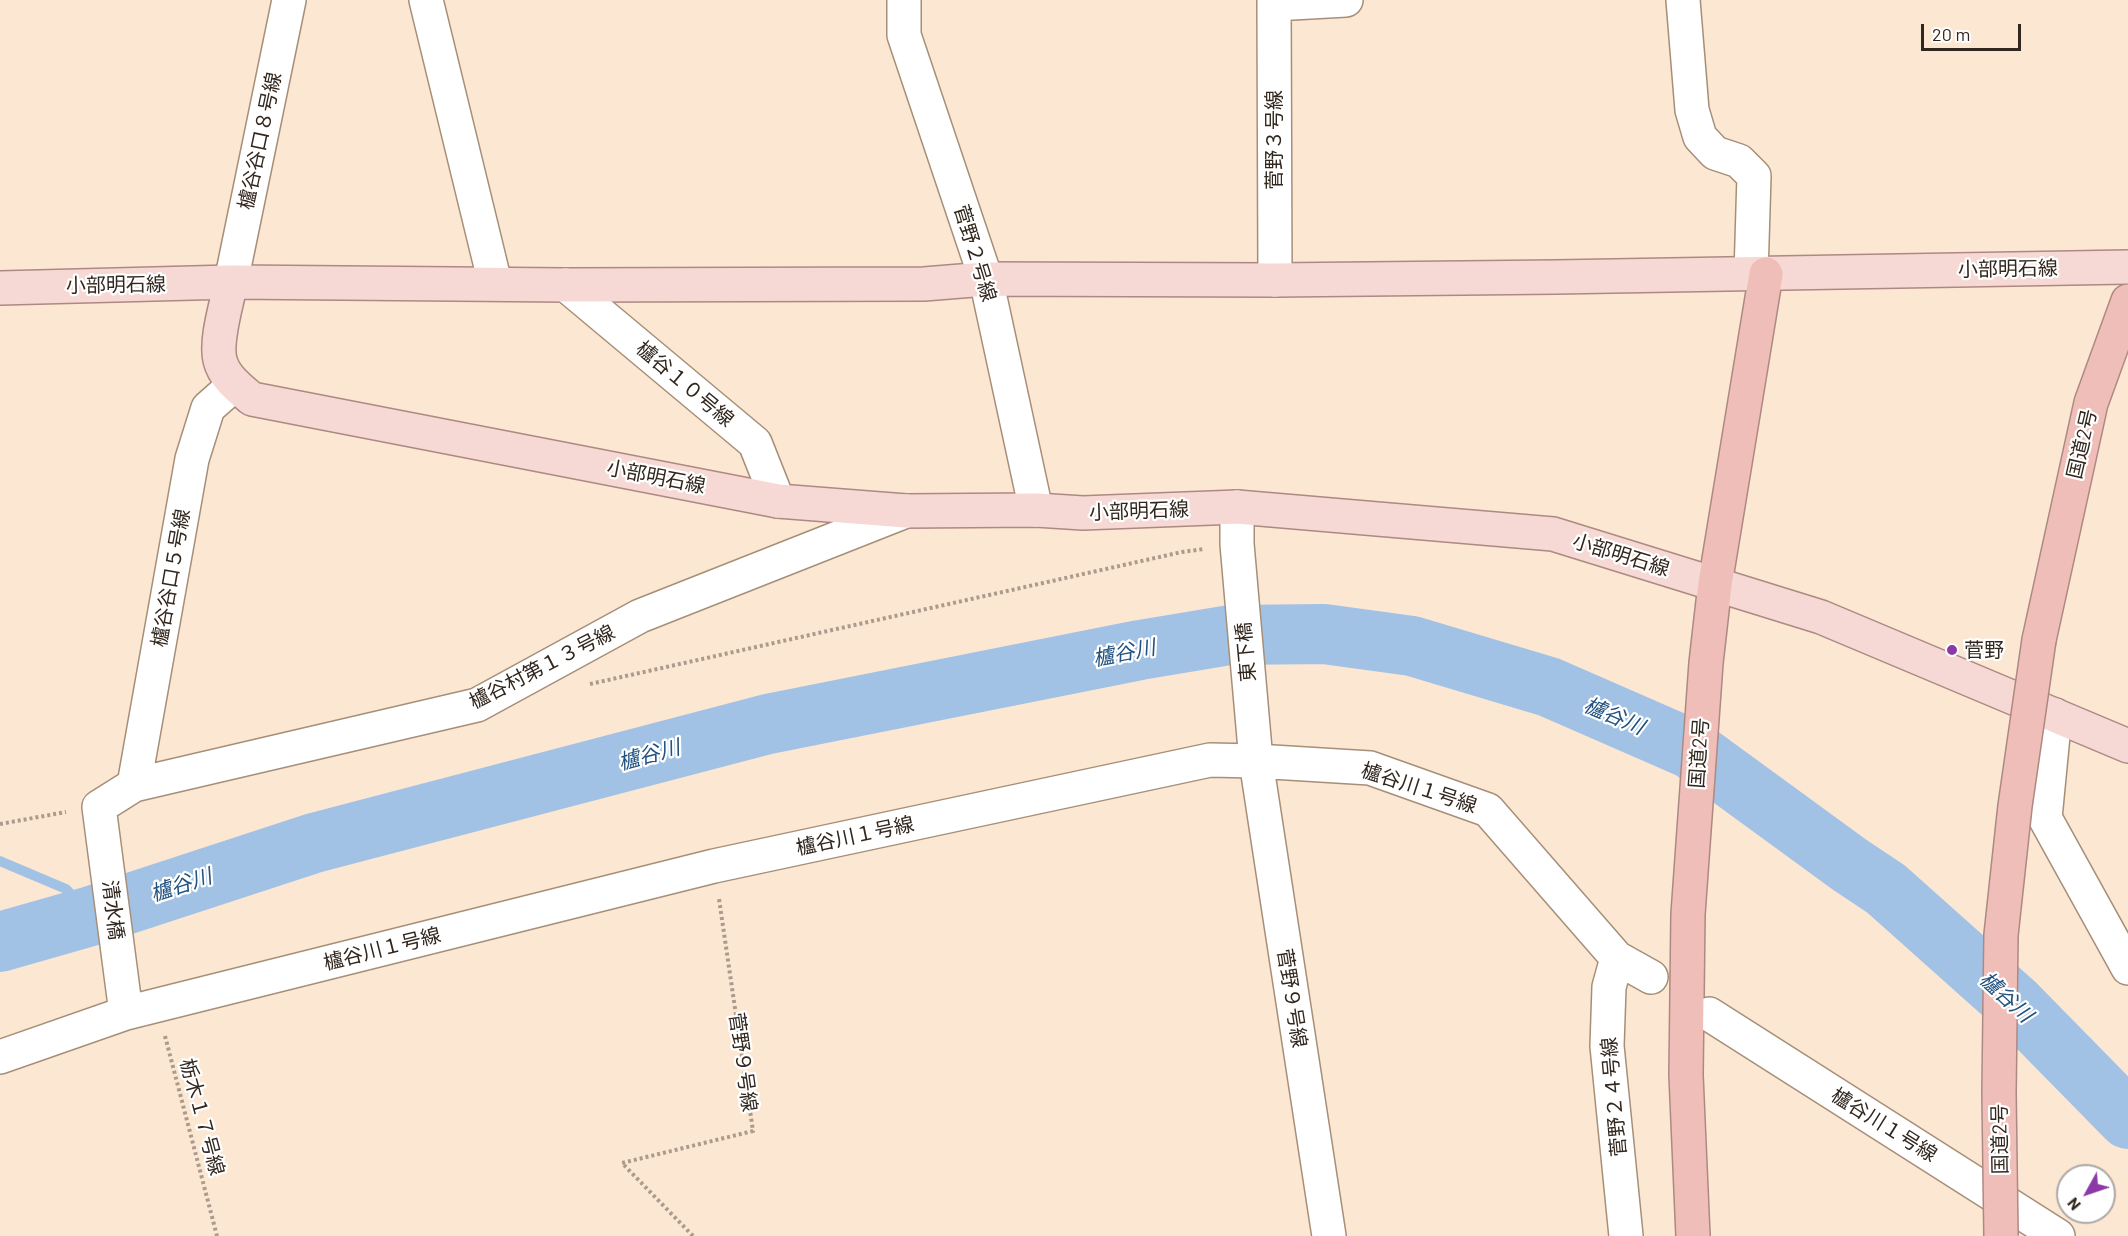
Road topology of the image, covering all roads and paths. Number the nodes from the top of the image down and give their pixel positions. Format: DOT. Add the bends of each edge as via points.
graph roads {
  1 [pos="289,0"];
  2 [pos="426,0"];
  3 [pos="903,0"];
  4 [pos="1346,0"];
  5 [pos="1683,0"];
  6 [pos="1274,2"];
  7 [pos="2128,267"];
  8 [pos="1759,274"];
  9 [pos="986,279"];
  10 [pos="1275,280"];
  11 [pos="231,282"];
  12 [pos="495,284"];
  13 [pos="566,285"];
  14 [pos="0,288"];
  15 [pos="2128,301"];
  16 [pos="234,385"];
  17 [pos="778,501"];
  18 [pos="1237,507"];
  19 [pos="1036,510"];
  20 [pos="906,511"];
  21 [pos="1237,544"];
  22 [pos="1715,584"];
  23 [pos="584,685"];
  24 [pos="2055,715"];
  25 [pos="2128,746"];
  26 [pos="1256,761"];
  27 [pos="134,785"];
  28 [pos="99,807"];
  29 [pos="0,824"];
  30 [pos="714,866"];
  31 [pos="1617,958"];
  32 [pos="2128,968"];
  33 [pos="1651,977"];
  34 [pos="142,1009"];
  35 [pos="1709,1014"];
  36 [pos="0,1057"];
  37 [pos="217,1236"];
  38 [pos="693,1236"];
  39 [pos="1329,1236"];
  40 [pos="1626,1236"];
  41 [pos="1693,1236"];
  42 [pos="2001,1236"];
  43 [pos="2058,1236"];
  1 -- 11 [label="street, 櫨谷谷口８号線"];
  2 -- 12 [label="street"];
  3 -- 9 [label="street, 菅野２号線" via="904,35"];
  4 -- 6 [label="street"];
  5 -- 8 [label="street" via="1692,110 1701,137 1715,153 1739,161 1754,176"];
  6 -- 10 [label="street, 菅野３号線"];
  7 -- 8 [label="main road, 小部明石線"];
  8 -- 10 [label="main road, 小部明石線"];
  8 -- 22 [label="highway, 国道2号"];
  9 -- 10 [label="main road, 小部明石線"];
  9 -- 13 [label="main road, 小部明石線" via="924,284"];
  9 -- 19 [label="street, 菅野２号線"];
  11 -- 12 [label="main road, 小部明石線"];
  11 -- 14 [label="main road, 小部明石線"];
  11 -- 16 [label="main road" via="220,361"];
  12 -- 13 [label="main road, 小部明石線"];
  13 -- 17 [label="street, 櫨谷１０号線" via="755,442"];
  15 -- 42 [label="highway, 国道2号, bridge" via="2091,403 2039,640 2015,806 2001,935"];
  16 -- 17 [label="main road, 小部明石線" via="252,399 297,409"];
  16 -- 27 [label="street, 櫨谷谷口５号線" via="207,408 192,459"];
  17 -- 20 [label="main road, 小部明石線"];
  18 -- 19 [label="main road, 小部明石線" via="1083,513"];
  18 -- 21 [label="street, 東下橋"];
  18 -- 22 [label="main road, 小部明石線" via="1553,534"];
  19 -- 20 [label="main road, 小部明石線"];
  20 -- 27 [label="street, 櫨谷村第１３号線" via="640,615 477,705"];
  21 -- 23 [label="path" via="1182,552"];
  21 -- 26 [label="street, 東下橋"];
  22 -- 24 [label="main road, 小部明石線" via="1821,617"];
  22 -- 41 [label="highway, 国道2号" via="1688,914 1686,1075"];
  24 -- 25 [label="main road, 小部明石線"];
  24 -- 32 [label="street" via="2045,818"];
  26 -- 30 [label="street, 櫨谷川１号線" via="1210,760"];
  26 -- 31 [label="street, 櫨谷川１号線" via="1370,768 1488,810"];
  26 -- 39 [label="street, 菅野９号線"];
  27 -- 28 [label="street, 櫨谷村第１３号線"];
  28 -- 29 [label="path"];
  28 -- 34 [label="street, 清水橋"];
  30 -- 34 [label="street, 櫨谷川１号線"];
  30 -- 38 [label="path, 菅野９号線" via="753,1131 622,1163"];
  31 -- 33 [label="street, 櫨谷川１号線"];
  31 -- 40 [label="street, 菅野２４号線" via="1609,987 1607,1046"];
  34 -- 36 [label="street, 櫨谷川１号線"];
  34 -- 37 [label="path, 栃木１７号線"];
  35 -- 43 [label="street, 櫨谷川１号線"];
}
